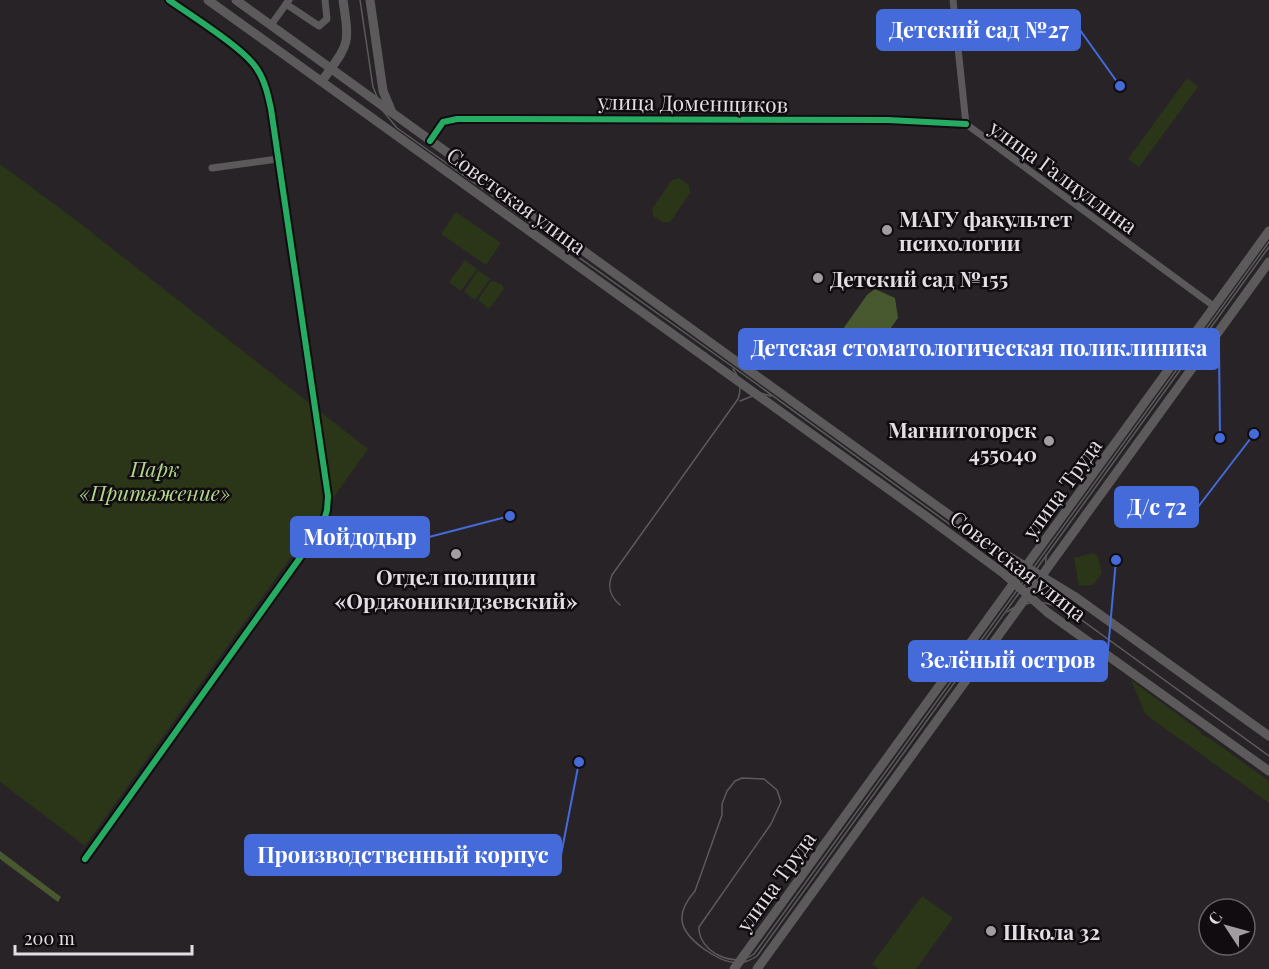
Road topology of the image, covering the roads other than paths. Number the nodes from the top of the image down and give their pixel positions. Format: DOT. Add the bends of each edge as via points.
graph roads {
  1 [pos="169,0"];
  2 [pos="208,0"];
  3 [pos="236,0"];
  4 [pos="325,0"];
  5 [pos="343,0"];
  6 [pos="370,0"];
  7 [pos="954,0"];
  8 [pos="288,2"];
  9 [pos="271,25"];
  10 [pos="331,68"];
  11 [pos="322,81"];
  12 [pos="392,112"];
  13 [pos="966,124"];
  14 [pos="430,141"];
  15 [pos="422,153"];
  16 [pos="278,159"];
  17 [pos="212,168"];
  18 [pos="1269,231"];
  19 [pos="1269,262"];
  20 [pos="1215,307"];
  21 [pos="755,375"];
  22 [pos="747,387"];
  23 [pos="1026,567"];
  24 [pos="1041,576"];
  25 [pos="1014,583"];
  26 [pos="1027,594"];
  27 [pos="1269,736"];
  28 [pos="1269,771"];
  29 [pos="85,859"];
  30 [pos="734,969"];
  31 [pos="757,969"];
  1 -- 16 [label="street" via="243,53 256,67 271,109"];
  2 -- 11 [label="main road, Советская улица"];
  3 -- 9 [label="main road, Советская улица"];
  4 -- 8 [label="street" via="327,19 319,26"];
  5 -- 10 [label="main road" via="348,40"];
  6 -- 12 [label="main road" via="383,91"];
  7 -- 13 [label="street, улица Галиуллина"];
  8 -- 9 [label="street"];
  9 -- 10 [label="main road, Советская улица"];
  10 -- 11 [label="main road"];
  10 -- 12 [label="main road, Советская улица"];
  11 -- 15 [label="main road, Советская улица"];
  12 -- 14 [label="main road, Советская улица"];
  13 -- 14 [label="street, улица Доменщиков" via="888,120 457,118 443,122"];
  13 -- 20 [label="street, улица Галиуллина"];
  14 -- 15 [label="main road, улица Доменщиков"];
  14 -- 21 [label="main road, Советская улица"];
  15 -- 22 [label="main road, Советская улица"];
  16 -- 17 [label="street"];
  16 -- 29 [label="street" via="327,510 322,527"];
  18 -- 20 [label="main road, улица Труда"];
  19 -- 24 [label="main road, улица Труда"];
  20 -- 23 [label="main road, улица Труда"];
  21 -- 22 [label="main road"];
  21 -- 23 [label="main road, Советская улица"];
  22 -- 25 [label="main road, Советская улица"];
  23 -- 24 [label="main road, Советская улица"];
  23 -- 25 [label="main road, улица Труда"];
  24 -- 26 [label="main road, улица Труда"];
  24 -- 27 [label="main road, Советская улица"];
  25 -- 26 [label="main road, Советская улица"];
  25 -- 30 [label="main road, улица Труда"];
  26 -- 28 [label="main road, Советская улица" via="1057,620"];
  26 -- 31 [label="main road, улица Труда"];
}
